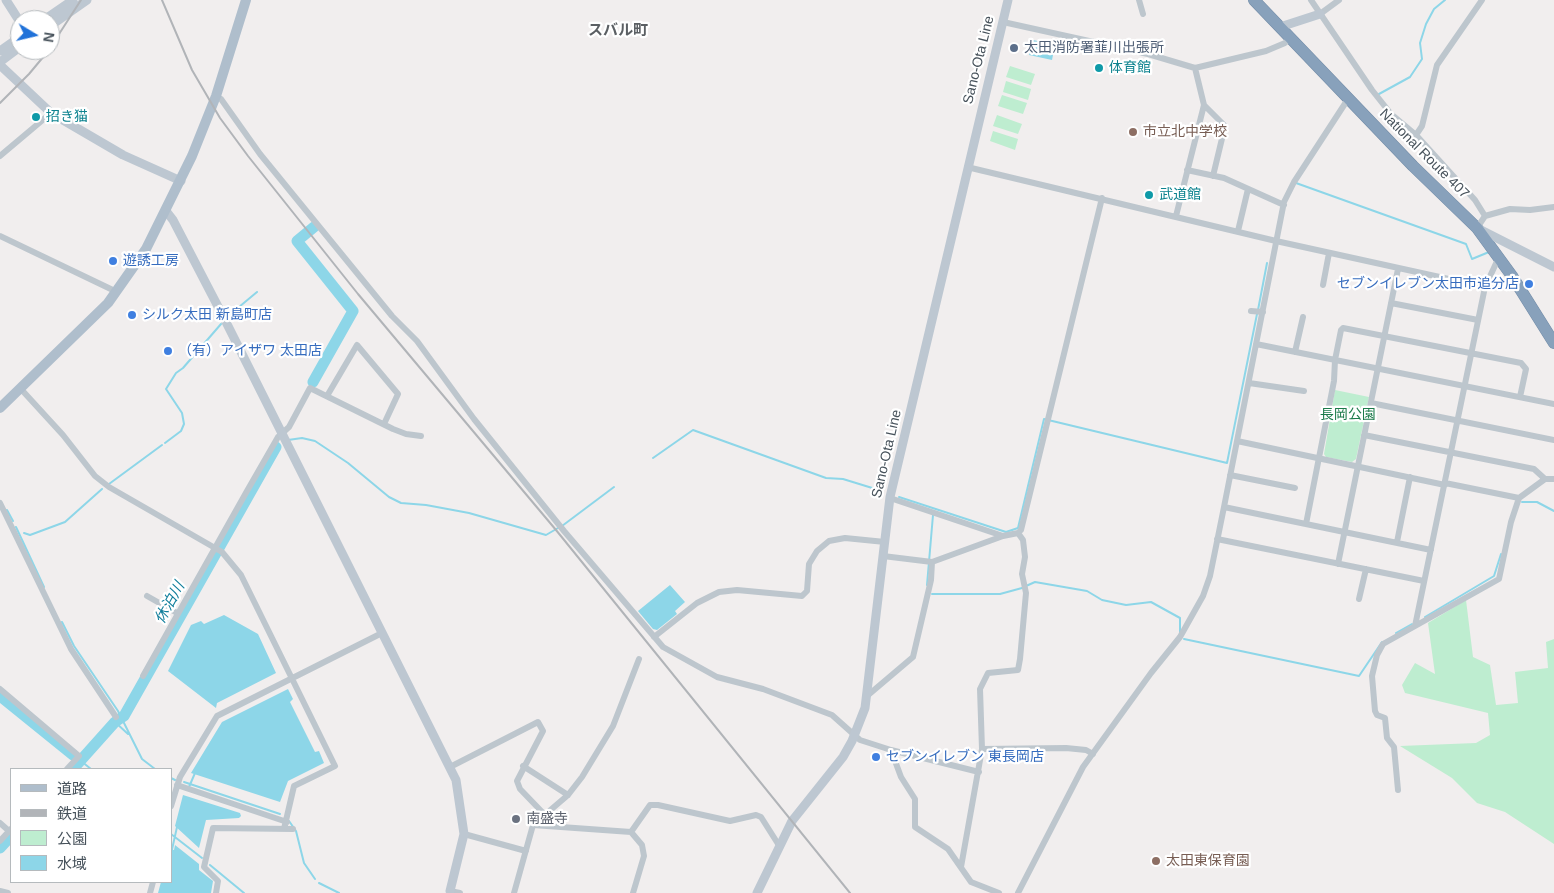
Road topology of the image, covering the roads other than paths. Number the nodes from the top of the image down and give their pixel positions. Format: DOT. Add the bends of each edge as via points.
graph roads {
  1 [pos="73,0"];
  2 [pos="87,0"];
  3 [pos="246,0"];
  4 [pos="1008,0"];
  5 [pos="1139,0"];
  6 [pos="1254,0"];
  7 [pos="1311,0"];
  8 [pos="1339,0"];
  9 [pos="1482,0"];
  10 [pos="58,10"];
  11 [pos="1143,14"];
  12 [pos="1320,14"];
  13 [pos="60,19"];
  14 [pos="1003,22"];
  15 [pos="1280,27"];
  16 [pos="1290,38"];
  17 [pos="10,56"];
  18 [pos="0,64"];
  19 [pos="1195,68"];
  20 [pos="216,96"];
  21 [pos="1348,99"];
  22 [pos="1204,105"];
  23 [pos="51,114"];
  24 [pos="1416,135"];
  25 [pos="0,156"];
  26 [pos="968,167"];
  27 [pos="1187,170"];
  28 [pos="1213,176"];
  29 [pos="181,181"];
  30 [pos="1248,189"];
  31 [pos="1102,198"];
  32 [pos="1284,206"];
  33 [pos="1554,207"];
  34 [pos="166,210"];
  35 [pos="1176,216"];
  36 [pos="1484,216"];
  37 [pos="1478,228"];
  38 [pos="1238,231"];
  39 [pos="0,236"];
  40 [pos="1276,241"];
  41 [pos="1329,253"];
  42 [pos="1499,257"];
  43 [pos="1554,267"];
  44 [pos="1398,268"];
  45 [pos="1322,285"];
  46 [pos="1485,286"];
  47 [pos="117,292"];
  48 [pos="1391,303"];
  49 [pos="1252,311"];
  50 [pos="1263,312"];
  51 [pos="1303,317"];
  52 [pos="1478,320"];
  53 [pos="1385,336"];
  54 [pos="1256,344"];
  55 [pos="1554,344"];
  56 [pos="1295,352"];
  57 [pos="1472,354"];
  58 [pos="1335,360"];
  59 [pos="1378,369"];
  60 [pos="1249,383"];
  61 [pos="1465,386"];
  62 [pos="20,388"];
  63 [pos="1304,391"];
  64 [pos="327,396"];
  65 [pos="1520,397"];
  66 [pos="1371,403"];
  67 [pos="1554,404"];
  68 [pos="0,408"];
  69 [pos="1458,421"];
  70 [pos="384,424"];
  71 [pos="282,433"];
  72 [pos="1364,435"];
  73 [pos="421,436"];
  74 [pos="1554,440"];
  75 [pos="1237,442"];
  76 [pos="1451,453"];
  77 [pos="1319,459"];
  78 [pos="1358,467"];
  79 [pos="1230,475"];
  80 [pos="1410,477"];
  81 [pos="1554,479"];
  82 [pos="1544,480"];
  83 [pos="1445,484"];
  84 [pos="1295,488"];
  85 [pos="890,498"];
  86 [pos="1519,498"];
  87 [pos="0,503"];
  88 [pos="1224,507"];
  89 [pos="1306,524"];
  90 [pos="1345,532"];
  91 [pos="1018,534"];
  92 [pos="1003,536"];
  93 [pos="1218,538"];
  94 [pos="885,542"];
  95 [pos="1397,542"];
  96 [pos="217,549"];
  97 [pos="1431,550"];
  98 [pos="883,556"];
  99 [pos="929,562"];
  100 [pos="1338,564"];
  101 [pos="1366,569"];
  102 [pos="1424,581"];
  103 [pos="147,596"];
  104 [pos="1359,599"];
  105 [pos="177,613"];
  106 [pos="1416,626"];
  107 [pos="382,633"];
  108 [pos="654,637"];
  109 [pos="639,659"];
  110 [pos="143,676"];
  111 [pos="292,679"];
  112 [pos="0,689"];
  113 [pos="867,696"];
  114 [pos="116,717"];
  115 [pos="854,736"];
  116 [pos="982,749"];
  117 [pos="891,750"];
  118 [pos="1093,754"];
  119 [pos="450,766"];
  120 [pos="523,766"];
  121 [pos="68,768"];
  122 [pos="979,772"];
  123 [pos="177,785"];
  124 [pos="1398,790"];
  125 [pos="568,794"];
  126 [pos="172,802"];
  127 [pos="546,815"];
  128 [pos="284,820"];
  129 [pos="0,823"];
  130 [pos="533,825"];
  131 [pos="10,830"];
  132 [pos="631,832"];
  133 [pos="464,834"];
  134 [pos="0,841"];
  135 [pos="780,846"];
  136 [pos="526,851"];
  137 [pos="961,867"];
  138 [pos="0,891"];
  139 [pos="451,892"];
  140 [pos="8,893"];
  141 [pos="216,893"];
  142 [pos="460,893"];
  143 [pos="514,893"];
  144 [pos="633,893"];
  145 [pos="756,893"];
  146 [pos="999,893"];
  147 [pos="1018,893"];
  1 -- 10 [label="main road"];
  2 -- 13 [label="main road"];
  3 -- 20 [label="main road"];
  4 -- 14 [label="main road, Sano-Ota Line"];
  5 -- 11 [label="street"];
  6 -- 15 [label="highway, National Route 407"];
  7 -- 12 [label="street"];
  8 -- 12 [label="street"];
  9 -- 24 [label="street" via="1437,65 1422,126"];
  12 -- 15 [label="main road"];
  12 -- 24 [label="street" via="1376,96"];
  14 -- 19 [label="street" via="1148,54"];
  14 -- 26 [label="main road, Sano-Ota Line"];
  15 -- 16 [label="highway, National Route 407"];
  16 -- 19 [label="street" via="1266,51"];
  16 -- 21 [label="highway, National Route 407"];
  17 -- 18 [label="main road"];
  18 -- 23 [label="main road"];
  19 -- 22 [label="street"];
  20 -- 29 [label="main road"];
  20 -- 108 [label="street" via="392,316 417,341 540,501"];
  21 -- 32 [label="street" via="1294,182"];
  21 -- 37 [label="highway, National Route 407"];
  22 -- 27 [label="street"];
  22 -- 28 [label="street" via="1225,126"];
  23 -- 25 [label="street"];
  23 -- 29 [label="main road" via="123,155"];
  24 -- 36 [label="street" via="1475,200"];
  26 -- 31 [label="street"];
  26 -- 85 [label="main road, Sano-Ota Line"];
  27 -- 28 [label="street"];
  27 -- 35 [label="street"];
  28 -- 30 [label="street"];
  29 -- 34 [label="main road"];
  30 -- 32 [label="street"];
  30 -- 38 [label="street"];
  31 -- 35 [label="street"];
  31 -- 91 [label="street"];
  32 -- 40 [label="street"];
  33 -- 36 [label="street" via="1510,208"];
  34 -- 47 [label="main road" via="146,249"];
  34 -- 71 [label="main road"];
  35 -- 38 [label="street"];
  36 -- 37 [label="street"];
  37 -- 42 [label="highway, National Route 407"];
  37 -- 43 [label="main road"];
  38 -- 40 [label="street"];
  39 -- 47 [label="street"];
  40 -- 41 [label="street"];
  40 -- 50 [label="street"];
  41 -- 44 [label="street"];
  41 -- 45 [label="street"];
  42 -- 46 [label="street"];
  42 -- 55 [label="highway, National Route 407"];
  44 -- 46 [label="street"];
  44 -- 48 [label="street"];
  46 -- 52 [label="street"];
  47 -- 62 [label="main road"];
  48 -- 52 [label="street"];
  48 -- 53 [label="street"];
  49 -- 50 [label="street"];
  50 -- 54 [label="street"];
  51 -- 56 [label="street"];
  52 -- 57 [label="street"];
  53 -- 57 [label="street"];
  53 -- 58 [label="street" via="1343,328"];
  53 -- 59 [label="street"];
  54 -- 56 [label="street"];
  54 -- 60 [label="street"];
  56 -- 58 [label="street"];
  57 -- 61 [label="street"];
  57 -- 65 [label="street" via="1525,366"];
  58 -- 59 [label="street"];
  58 -- 77 [label="street"];
  59 -- 61 [label="street"];
  59 -- 66 [label="street"];
  60 -- 63 [label="street"];
  60 -- 75 [label="street"];
  61 -- 65 [label="street"];
  61 -- 69 [label="street"];
  62 -- 68 [label="main road"];
  62 -- 96 [label="street" via="108,487"];
  64 -- 70 [label="street"];
  64 -- 70 [label="street" via="357,345 398,394"];
  64 -- 71 [label="street" via="310,388 289,427"];
  65 -- 67 [label="street"];
  66 -- 69 [label="street"];
  66 -- 72 [label="street"];
  69 -- 74 [label="street"];
  69 -- 76 [label="street"];
  70 -- 73 [label="street" via="406,434"];
  71 -- 96 [label="street"];
  71 -- 107 [label="main road"];
  72 -- 76 [label="street"];
  72 -- 78 [label="street"];
  75 -- 77 [label="street"];
  75 -- 79 [label="street"];
  76 -- 82 [label="street" via="1534,470"];
  76 -- 83 [label="street"];
  77 -- 78 [label="street"];
  77 -- 89 [label="street"];
  78 -- 80 [label="street"];
  78 -- 90 [label="street"];
  79 -- 84 [label="street"];
  79 -- 88 [label="street"];
  80 -- 83 [label="street"];
  80 -- 95 [label="street"];
  81 -- 82 [label="street"];
  82 -- 86 [label="street"];
  83 -- 86 [label="street"];
  83 -- 97 [label="street"];
  85 -- 92 [label="street"];
  85 -- 94 [label="main road, Sano-Ota Line"];
  86 -- 106 [label="street" via="1499,579"];
  87 -- 114 [label="street" via="67,640"];
  88 -- 89 [label="street"];
  88 -- 93 [label="street"];
  89 -- 90 [label="street"];
  90 -- 95 [label="street"];
  90 -- 100 [label="street"];
  91 -- 92 [label="street"];
  91 -- 116 [label="street" via="1023,540 1022,574 1026,593 1018,670 988,673 980,689"];
  92 -- 99 [label="street"];
  93 -- 100 [label="street"];
  93 -- 118 [label="street" via="1210,576 1198,608"];
  94 -- 98 [label="main road, Sano-Ota Line"];
  94 -- 108 [label="street" via="845,538 829,541 809,564 807,591 802,596 737,590 719,592 697,603"];
  95 -- 97 [label="street"];
  96 -- 105 [label="street"];
  96 -- 111 [label="street" via="241,575"];
  97 -- 102 [label="street"];
  98 -- 99 [label="street"];
  98 -- 113 [label="main road, Sano-Ota Line"];
  99 -- 113 [label="street" via="931,580 913,657"];
  100 -- 101 [label="street"];
  101 -- 102 [label="street"];
  101 -- 104 [label="street"];
  102 -- 106 [label="street"];
  103 -- 105 [label="street"];
  105 -- 110 [label="street"];
  106 -- 124 [label="street" via="1383,644 1372,676 1377,715 1385,718 1387,738 1394,746"];
  107 -- 111 [label="street"];
  107 -- 119 [label="main road"];
  108 -- 115 [label="street" via="663,647 718,677 763,689 832,715"];
  109 -- 125 [label="street" via="613,726 582,778"];
  111 -- 123 [label="street" via="217,716"];
  111 -- 128 [label="street" via="335,766 294,786"];
  112 -- 121 [label="street" via="79,756"];
  113 -- 115 [label="main road, Sano-Ota Line"];
  115 -- 117 [label="street"];
  115 -- 135 [label="main road, Sano-Ota Line" via="842,757 792,821"];
  116 -- 118 [label="street" via="1066,748"];
  116 -- 122 [label="street"];
  117 -- 122 [label="street"];
  117 -- 137 [label="street" via="914,799 915,827 948,849"];
  118 -- 147 [label="street"];
  119 -- 120 [label="street" via="538,722 543,731"];
  119 -- 133 [label="main road" via="458,787"];
  120 -- 125 [label="street"];
  120 -- 127 [label="street" via="518,786"];
  122 -- 137 [label="street"];
  123 -- 126 [label="street"];
  123 -- 128 [label="street"];
  125 -- 127 [label="street"];
  127 -- 130 [label="street"];
  128 -- 141 [label="street" via="293,829 213,828 204,867 218,881"];
  129 -- 131 [label="street"];
  130 -- 132 [label="street"];
  130 -- 136 [label="street"];
  131 -- 134 [label="street"];
  132 -- 135 [label="street" via="650,805 658,805 730,821 756,815"];
  132 -- 144 [label="street" via="642,845 644,856"];
  133 -- 136 [label="street"];
  133 -- 139 [label="main road"];
  135 -- 145 [label="main road, Sano-Ota Line"];
  136 -- 143 [label="street"];
  137 -- 146 [label="street" via="971,882"];
  138 -- 140 [label="street"];
  139 -- 142 [label="street"];
}
